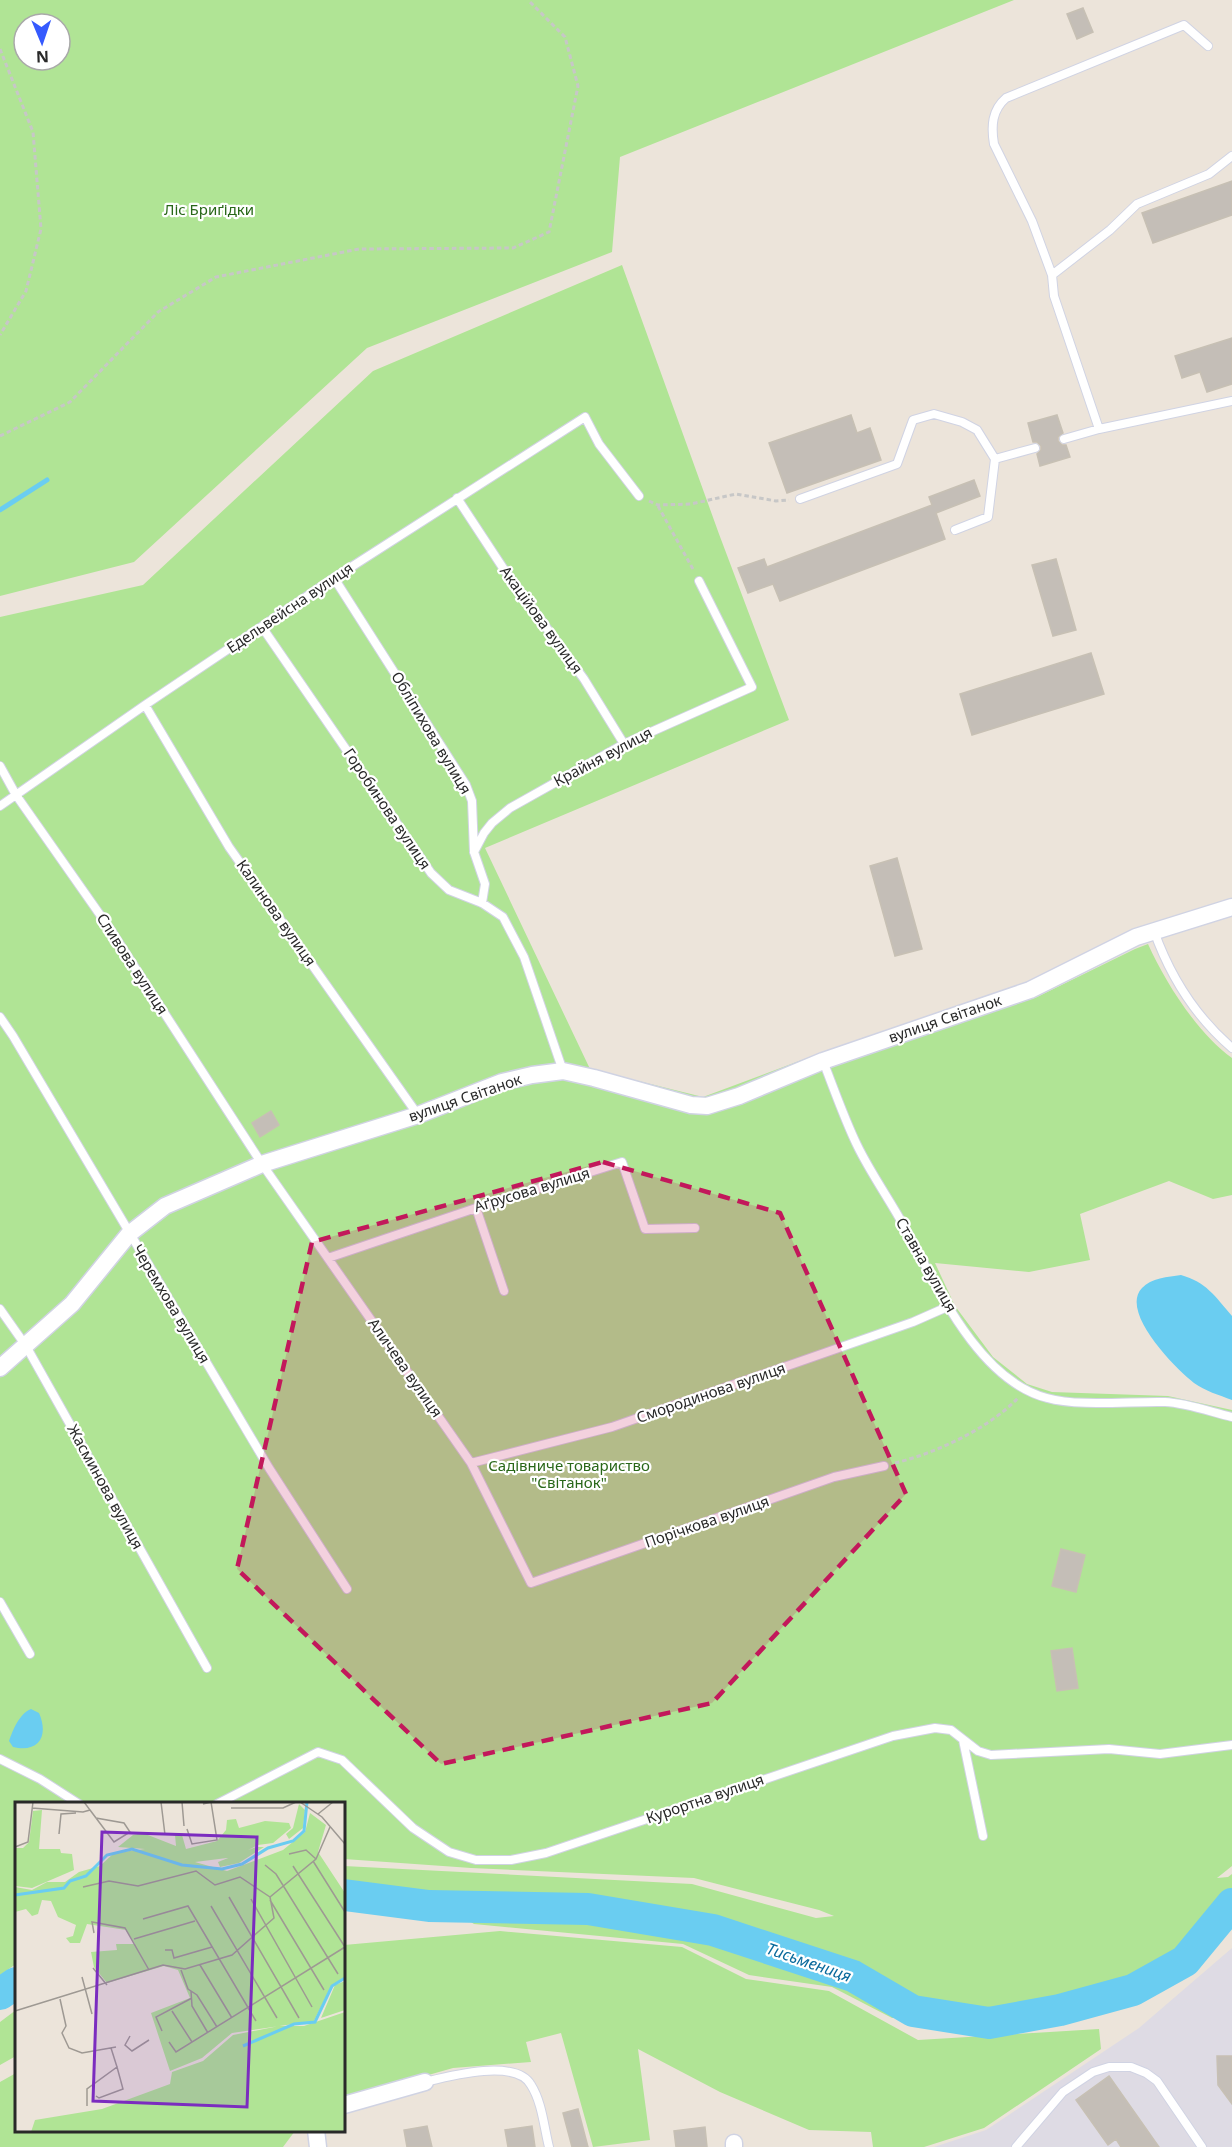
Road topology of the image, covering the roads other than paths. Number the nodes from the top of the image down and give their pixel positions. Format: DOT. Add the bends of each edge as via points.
graph roads {
  1 [pos="1208,46"];
  2 [pos="1232,156"];
  3 [pos="1052,275"];
  4 [pos="1232,401"];
  5 [pos="1099,429"];
  6 [pos="1064,439"];
  7 [pos="1035,448"];
  8 [pos="995,459"];
  9 [pos="639,496"];
  10 [pos="457,498"];
  11 [pos="800,499"];
  12 [pos="955,530"];
  13 [pos="334,578"];
  14 [pos="699,581"];
  15 [pos="262,627"];
  16 [pos="145,705"];
  17 [pos="624,744"];
  18 [pos="0,766"];
  19 [pos="16,795"];
  20 [pos="0,806"];
  21 [pos="474,852"];
  22 [pos="482,903"];
  23 [pos="1232,907"];
  24 [pos="1154,931"];
  25 [pos="0,1017"];
  26 [pos="1232,1048"];
  27 [pos="823,1061"];
  28 [pos="563,1071"];
  29 [pos="418,1115"];
  30 [pos="262,1164"];
  31 [pos="476,1208"];
  32 [pos="695,1228"];
  33 [pos="129,1234"];
  34 [pos="328,1258"];
  35 [pos="504,1291"];
  36 [pos="947,1307"];
  37 [pos="0,1309"];
  38 [pos="26,1346"];
  39 [pos="0,1368"];
  40 [pos="1232,1417"];
  41 [pos="471,1463"];
  42 [pos="884,1466"];
  43 [pos="531,1583"];
  44 [pos="347,1589"];
  45 [pos="0,1602"];
  46 [pos="30,1654"];
  47 [pos="207,1668"];
  48 [pos="963,1740"];
  49 [pos="1232,1745"];
  50 [pos="0,1759"];
  51 [pos="77,1802"];
  52 [pos="219,1802"];
  53 [pos="983,1836"];
  54 [pos="425,2082"];
  55 [pos="345,2105"];
  56 [pos="316,2132"];
  57 [pos="318,2147"];
  58 [pos="549,2147"];
  59 [pos="1016,2147"];
  60 [pos="1202,2147"];
  1 -- 3 [label="lane" via="1184,26 1006,98 998,105 993,116 994,144 1032,221"];
  2 -- 3 [label="lane" via="1209,174 1137,204"];
  3 -- 5 [label="lane" via="1054,296"];
  4 -- 5 [label="lane"];
  5 -- 6 [label="lane"];
  7 -- 8 [label="lane"];
  8 -- 11 [label="lane" via="977,430 934,414 913,420 897,465"];
  8 -- 12 [label="lane" via="988,517"];
  9 -- 10 [label="lane, Едельвейсна вулиця" via="585,417"];
  10 -- 13 [label="lane, Едельвейсна вулиця"];
  10 -- 17 [label="lane, Акаційова вулиця" via="584,679"];
  13 -- 15 [label="lane, Едельвейсна вулиця"];
  13 -- 21 [label="lane, Обліпихова вулиця" via="466,785 472,801"];
  14 -- 17 [label="lane, Крайня вулиця" via="752,687"];
  15 -- 16 [label="lane, Едельвейсна вулиця"];
  15 -- 22 [label="lane, Горобинова вулиця" via="431,873 449,890"];
  16 -- 19 [label="lane, Едельвейсна вулиця"];
  16 -- 29 [label="lane, Калинова вулиця" via="229,847"];
  17 -- 21 [label="lane, Крайня вулиця" via="510,808 492,823"];
  18 -- 19 [label="lane, Сливова вулиця"];
  19 -- 20 [label="lane, Едельвейсна вулиця"];
  19 -- 30 [label="lane, Сливова вулиця" via="110,929"];
  21 -- 22 [label="lane, Обліпихова вулиця" via="485,884"];
  22 -- 28 [label="lane, Горобинова вулиця" via="503,916 512,932"];
  23 -- 24 [label="street, вулиця Світанок"];
  24 -- 26 [label="lane" via="1164,960 1186,996"];
  24 -- 27 [label="street, вулиця Світанок" via="1030,990"];
  25 -- 33 [label="lane, Черемхова вулиця"];
  27 -- 28 [label="street, вулиця Світанок" via="707,1106"];
  27 -- 36 [label="lane, Ставна вулиця" via="858,1146"];
  28 -- 29 [label="street, вулиця Світанок" via="502,1082"];
  29 -- 30 [label="street, вулиця Світанок"];
  30 -- 33 [label="street, вулиця Світанок" via="165,1206"];
  30 -- 34 [label="lane, Аличева вулиця"];
  31 -- 32 [label="lane, Аґрусова вулиця" via="622,1162 645,1229"];
  31 -- 34 [label="lane, Аґрусова вулиця"];
  31 -- 35 [label="lane"];
  33 -- 38 [label="street, вулиця Світанок" via="72,1304"];
  33 -- 44 [label="lane, Черемхова вулиця" via="269,1468"];
  34 -- 41 [label="lane, Аличева вулиця"];
  36 -- 40 [label="lane, Ставна вулиця" via="990,1364 1025,1390 1048,1399 1168,1402"];
  36 -- 41 [label="lane, Смородинова вулиця" via="612,1427"];
  37 -- 38 [label="lane, Жасминова вулиця"];
  38 -- 39 [label="street, вулиця Світанок"];
  38 -- 47 [label="lane, Жасминова вулиця"];
  41 -- 43 [label="lane, Аличева вулиця"];
  42 -- 43 [label="lane, Порічкова вулиця" via="834,1477"];
  45 -- 46 [label="lane"];
  48 -- 49 [label="lane, Курортна вулиця" via="991,1755 1109,1749 1160,1754"];
  48 -- 52 [label="lane, Курортна вулиця" via="951,1730 935,1728 893,1736 546,1853 511,1860 476,1860 449,1852 413,1828 342,1760 318,1752"];
  48 -- 53 [label="lane"];
  50 -- 51 [label="lane"];
  54 -- 55 [label="street"];
  54 -- 58 [label="lane" via="493,2071 525,2077 535,2093"];
  56 -- 57 [label="street"];
  59 -- 60 [label="lane" via="1063,2092 1093,2072 1131,2067 1157,2081"];
}
